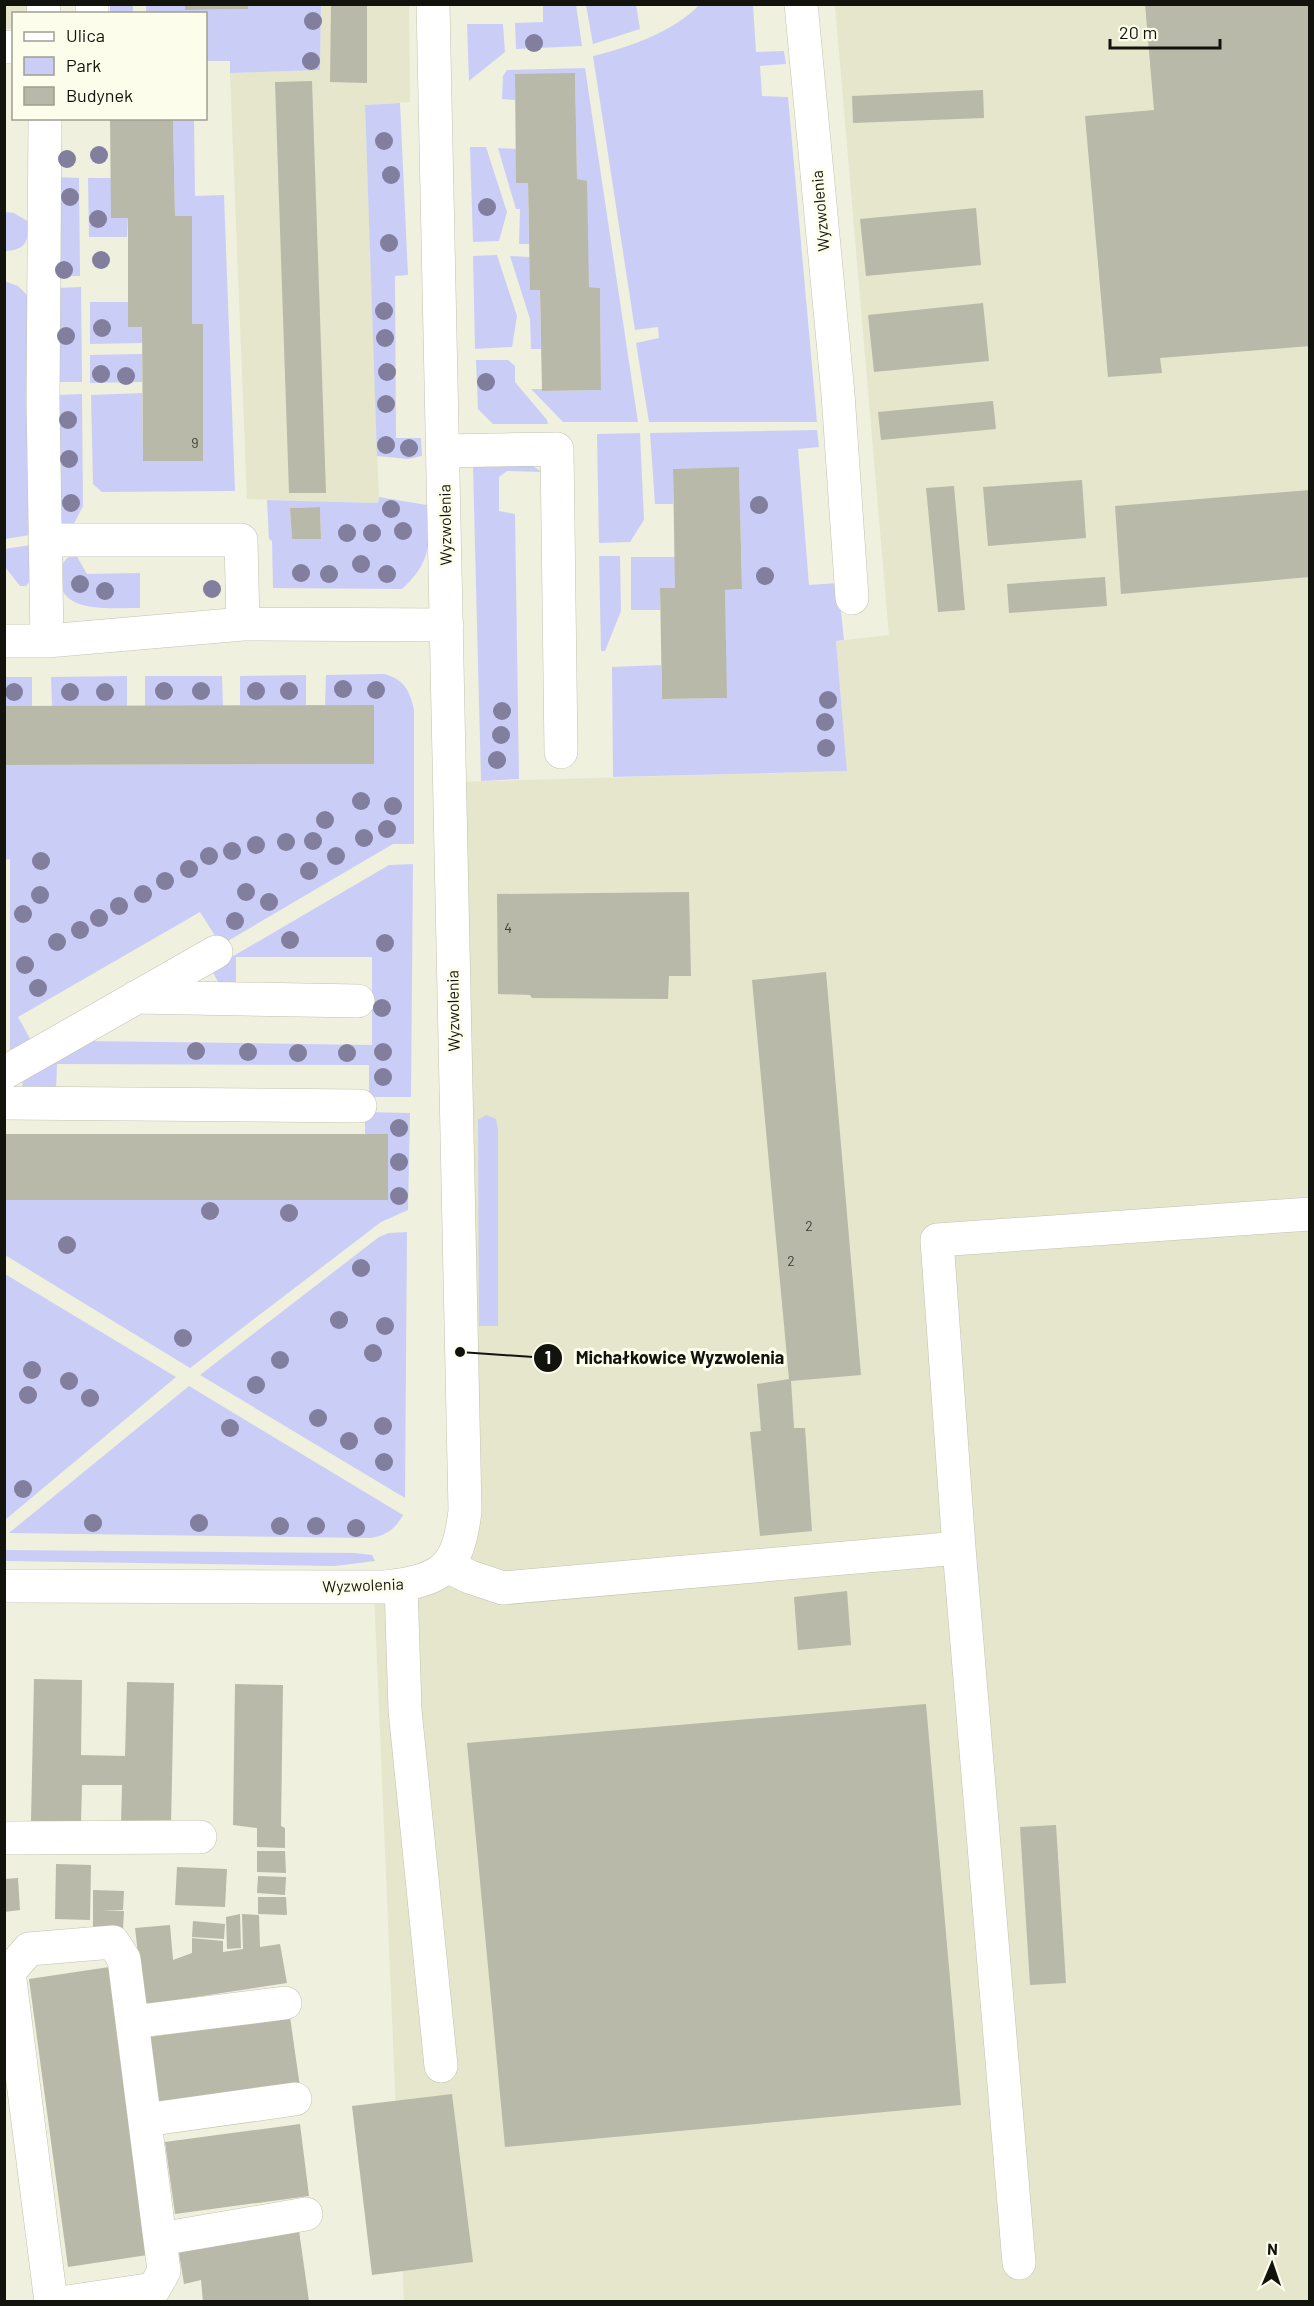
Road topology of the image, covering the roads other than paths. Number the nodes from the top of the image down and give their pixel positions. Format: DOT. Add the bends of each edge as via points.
graph roads {
  1 [pos="434,4"];
  2 [pos="801,4"];
  3 [pos="45,120"];
  4 [pos="443,451"];
  5 [pos="46,540"];
  6 [pos="852,598"];
  7 [pos="243,624"];
  8 [pos="447,625"];
  9 [pos="4,641"];
  10 [pos="47,641"];
  11 [pos="561,752"];
  12 [pos="216,952"];
  13 [pos="136,997"];
  14 [pos="358,1001"];
  15 [pos="4,1073"];
  16 [pos="4,1103"];
  17 [pos="360,1106"];
  18 [pos="1310,1214"];
  19 [pos="959,1548"];
  20 [pos="447,1566"];
  21 [pos="401,1585"];
  22 [pos="4,1586"];
  23 [pos="200,1836"];
  24 [pos="4,1838"];
  25 [pos="285,2003"];
  26 [pos="132,2022"];
  27 [pos="441,2066"];
  28 [pos="295,2099"];
  29 [pos="145,2120"];
  30 [pos="306,2214"];
  31 [pos="160,2239"];
  32 [pos="1019,2263"];
  33 [pos="166,2291"];
  34 [pos="51,2301"];
  35 [pos="67,2301"];
  1 -- 4 [label="street, Wyzwolenia"];
  2 -- 6 [label="street, Wyzwolenia" via="838,394"];
  3 -- 5 [label="street"];
  4 -- 8 [label="street, Wyzwolenia"];
  4 -- 11 [label="street" via="557,449"];
  5 -- 7 [label="street" via="241,540"];
  5 -- 10 [label="street"];
  7 -- 8 [label="street"];
  7 -- 10 [label="street"];
  8 -- 20 [label="street, Wyzwolenia" via="465,1511 456,1552"];
  9 -- 10 [label="street"];
  12 -- 13 [label="street"];
  13 -- 14 [label="street"];
  13 -- 15 [label="street"];
  16 -- 17 [label="street"];
  18 -- 19 [label="street" via="937,1240"];
  19 -- 20 [label="street" via="503,1588"];
  19 -- 32 [label="street"];
  20 -- 21 [label="street, Wyzwolenia" via="435,1576"];
  21 -- 22 [label="street, Wyzwolenia"];
  21 -- 27 [label="street" via="405,1710"];
  23 -- 24 [label="street"];
  25 -- 26 [label="street"];
  26 -- 29 [label="street"];
  26 -- 34 [label="street" via="124,1959 113,1942 29,1948 9,1972"];
  28 -- 29 [label="street"];
  29 -- 31 [label="street"];
  30 -- 31 [label="street"];
  31 -- 33 [label="street"];
  33 -- 35 [label="street" via="154,2289"];
}
